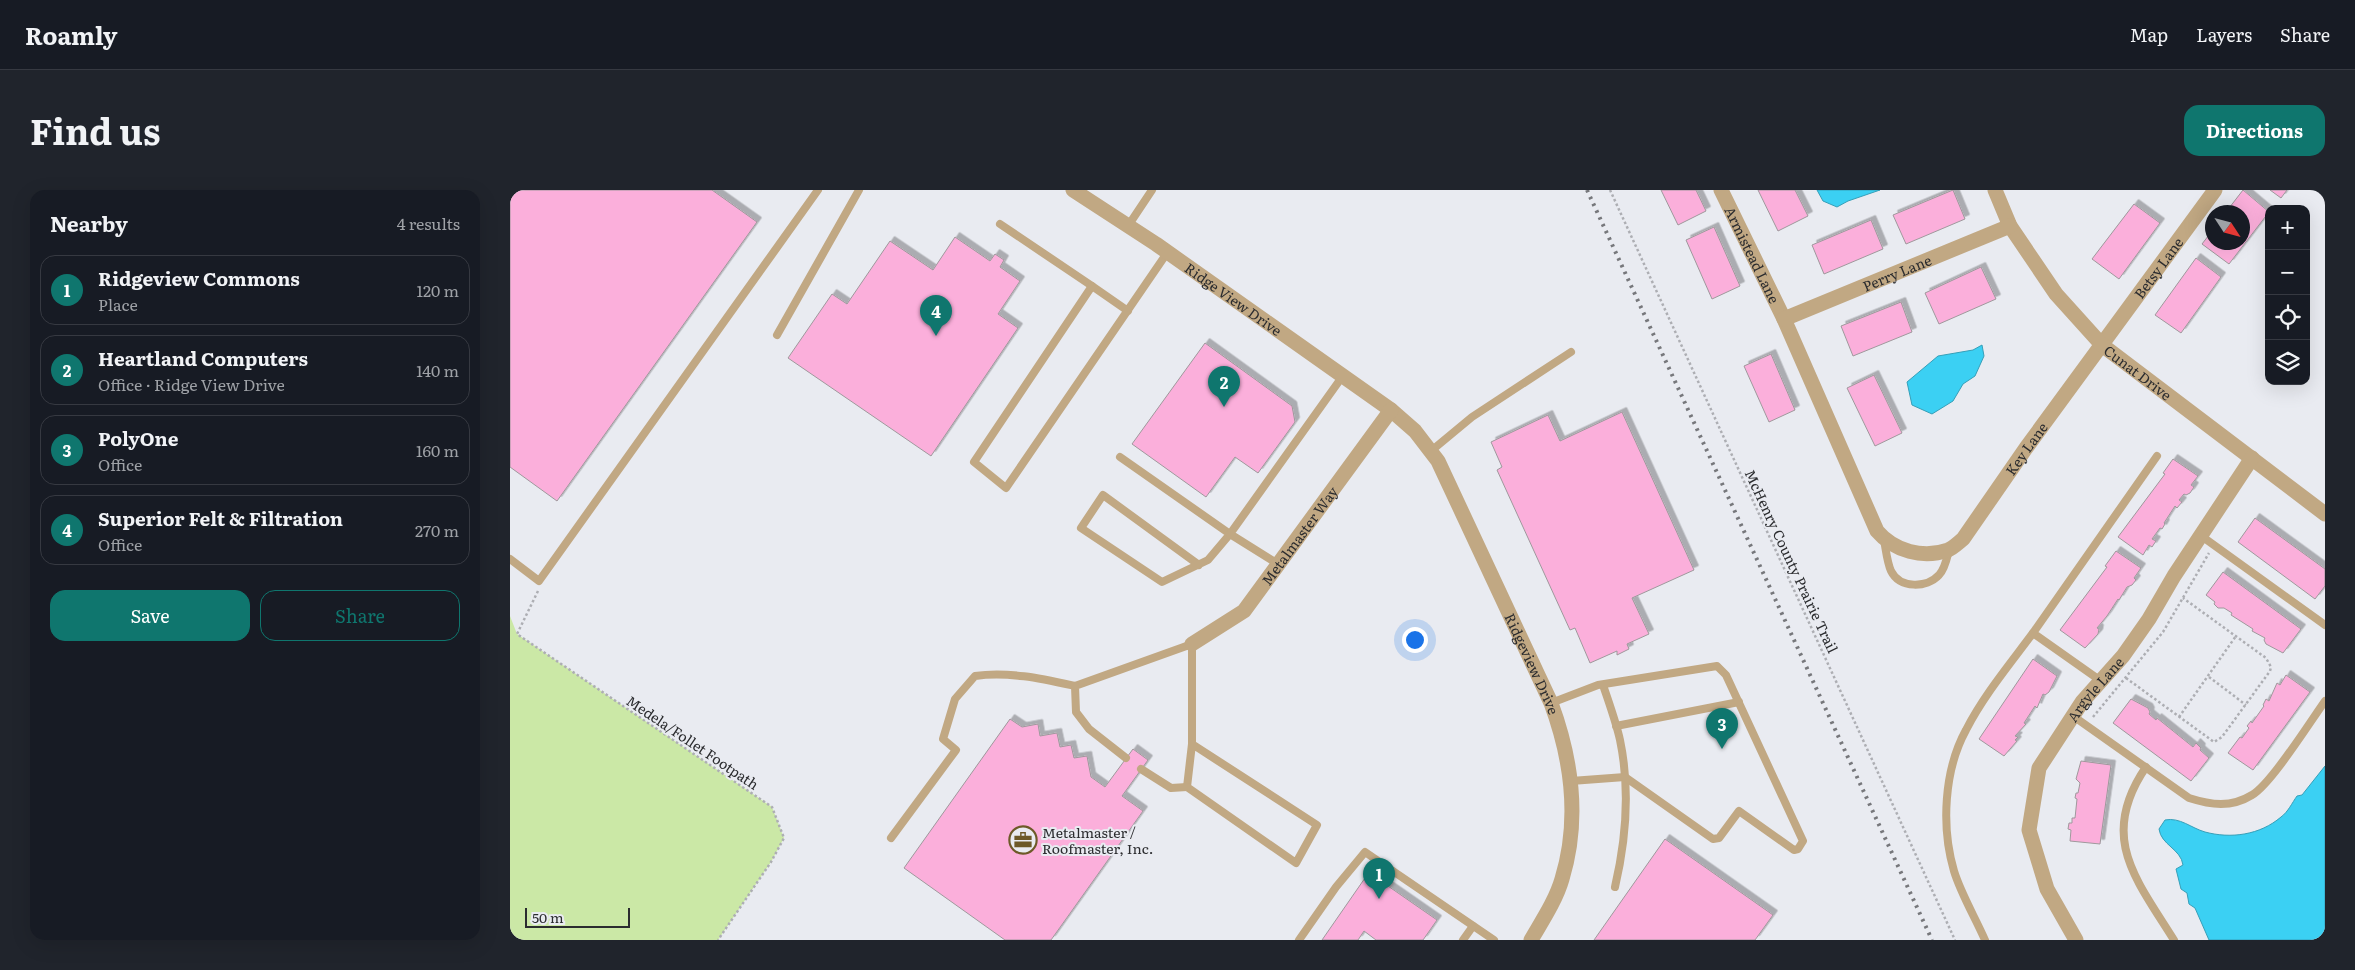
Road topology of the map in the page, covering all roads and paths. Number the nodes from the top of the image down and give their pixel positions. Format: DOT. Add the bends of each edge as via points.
graph roads {
  1 [pos="818,190"];
  2 [pos="859,190"];
  3 [pos="1074,190"];
  4 [pos="1152,190"];
  5 [pos="1610,190"];
  6 [pos="1722,190"];
  7 [pos="1995,190"];
  8 [pos="2215,190"];
  9 [pos="1000,224"];
  10 [pos="1128,226"];
  11 [pos="2010,226"];
  12 [pos="1167,253"];
  13 [pos="1092,286"];
  14 [pos="1128,311"];
  15 [pos="1784,319"];
  16 [pos="777,335"];
  17 [pos="2102,345"];
  18 [pos="1571,352"];
  19 [pos="1342,377"];
  20 [pos="1391,410"];
  21 [pos="1431,451"];
  22 [pos="2157,456"];
  23 [pos="1120,457"];
  24 [pos="2252,458"];
  25 [pos="2325,514"];
  26 [pos="1230,534"];
  27 [pos="2200,535"];
  28 [pos="1884,540"];
  29 [pos="1949,550"];
  30 [pos="510,559"];
  31 [pos="1278,564"];
  32 [pos="1199,565"];
  33 [pos="539,588"];
  34 [pos="2183,598"];
  35 [pos="2325,625"];
  36 [pos="2033,633"];
  37 [pos="2236,636"];
  38 [pos="1192,644"];
  39 [pos="2208,677"];
  40 [pos="2126,678"];
  41 [pos="2100,681"];
  42 [pos="1603,684"];
  43 [pos="1075,686"];
  44 [pos="2325,701"];
  45 [pos="1739,702"];
  46 [pos="1552,703"];
  47 [pos="2246,705"];
  48 [pos="2073,716"];
  49 [pos="2179,717"];
  50 [pos="1616,726"];
  51 [pos="1192,744"];
  52 [pos="1126,758"];
  53 [pos="2146,767"];
  54 [pos="1141,769"];
  55 [pos="1625,777"];
  56 [pos="1571,781"];
  57 [pos="1188,787"];
  58 [pos="891,838"];
  59 [pos="1615,887"];
  60 [pos="1473,926"];
  61 [pos="718,940"];
  62 [pos="1299,940"];
  63 [pos="1463,940"];
  64 [pos="1494,940"];
  65 [pos="1531,940"];
  66 [pos="1955,940"];
  67 [pos="1985,940"];
  68 [pos="2076,940"];
  69 [pos="2174,940"];
  1 -- 30 [label="lane" via="539,581"];
  2 -- 16 [label="lane"];
  3 -- 10 [label="street, Ridge View Drive"];
  4 -- 10 [label="lane"];
  5 -- 66 [label="path, McHenry County Prairie Trail"];
  6 -- 15 [label="street, Armistead Lane"];
  7 -- 11 [label="street, Cunat Drive"];
  8 -- 17 [label="street, Betsy Lane"];
  9 -- 13 [label="lane"];
  10 -- 12 [label="street, Ridge View Drive"];
  11 -- 15 [label="street, Perry Lane"];
  11 -- 17 [label="street, Cunat Drive" via="2056,294"];
  12 -- 14 [label="lane"];
  12 -- 19 [label="street, Ridge View Drive"];
  13 -- 14 [label="lane"];
  13 -- 14 [label="lane" via="974,462 1006,488"];
  15 -- 28 [label="street, Key Lane" via="1877,531"];
  17 -- 24 [label="street, Cunat Drive"];
  17 -- 29 [label="street, Key Lane" via="1963,539"];
  18 -- 21 [label="lane" via="1472,417"];
  19 -- 20 [label="street, Ridge View Drive"];
  19 -- 26 [label="lane"];
  20 -- 21 [label="street, Ridgeview Drive"];
  20 -- 31 [label="street, Metalmaster Way"];
  21 -- 46 [label="street, Ridgeview Drive"];
  22 -- 36 [label="lane"];
  23 -- 26 [label="lane"];
  24 -- 25 [label="street, Cunat Drive"];
  24 -- 27 [label="street, Argyle Lane"];
  26 -- 31 [label="lane"];
  26 -- 32 [label="lane" via="1208,560"];
  27 -- 35 [label="lane"];
  27 -- 41 [label="street, Argyle Lane" via="2149,619 2123,656"];
  28 -- 29 [label="street" via="1912,552 1930,554"];
  28 -- 29 [label="lane, Key Lane" via="1892,572 1905,583 1916,585 1925,585 1940,574"];
  31 -- 38 [label="street, Metalmaster Way" via="1244,611"];
  32 -- 32 [label="lane" via="1162,582 1081,528 1103,496"];
  33 -- 61 [label="path, Medela/Follet Footpath" via="517,634 772,807 784,838"];
  34 -- 37 [label="path"];
  36 -- 41 [label="lane"];
  36 -- 67 [label="lane" via="1973,717 1956,751 1951,774 1946,807 1948,842 1954,871"];
  37 -- 39 [label="path"];
  37 -- 47 [label="path" via="2266,658 2271,667"];
  38 -- 43 [label="lane"];
  38 -- 51 [label="lane"];
  39 -- 47 [label="path"];
  39 -- 49 [label="path"];
  40 -- 49 [label="path"];
  41 -- 48 [label="street, Argyle Lane"];
  42 -- 45 [label="lane" via="1717,666 1726,675"];
  42 -- 46 [label="lane"];
  42 -- 50 [label="lane"];
  43 -- 52 [label="lane" via="1076,712 1089,729"];
  43 -- 58 [label="lane" via="1036,678 975,676 955,699 943,739 956,750"];
  44 -- 53 [label="lane" via="2270,776 2253,795 2238,801 2211,805 2189,798"];
  45 -- 50 [label="lane"];
  45 -- 55 [label="lane" via="1804,841 1798,849 1794,850 1738,811 1719,838 1713,838"];
  46 -- 56 [label="street, Ridgeview Drive" via="1562,731"];
  47 -- 49 [label="path" via="2222,737 2214,742"];
  48 -- 53 [label="lane"];
  48 -- 68 [label="street, Argyle Lane" via="2039,768 2029,830 2047,889"];
  50 -- 55 [label="lane"];
  51 -- 57 [label="lane"];
  51 -- 57 [label="lane" via="1317,825 1296,863"];
  53 -- 69 [label="lane" via="2132,787 2123,842 2140,884"];
  54 -- 57 [label="lane" via="1171,788"];
  55 -- 56 [label="lane"];
  55 -- 59 [label="lane" via="1624,838"];
  56 -- 65 [label="street, Ridgeview Drive" via="1572,828 1562,880"];
  60 -- 62 [label="lane" via="1365,852 1336,886"];
  60 -- 63 [label="lane"];
  60 -- 64 [label="lane"];
}
